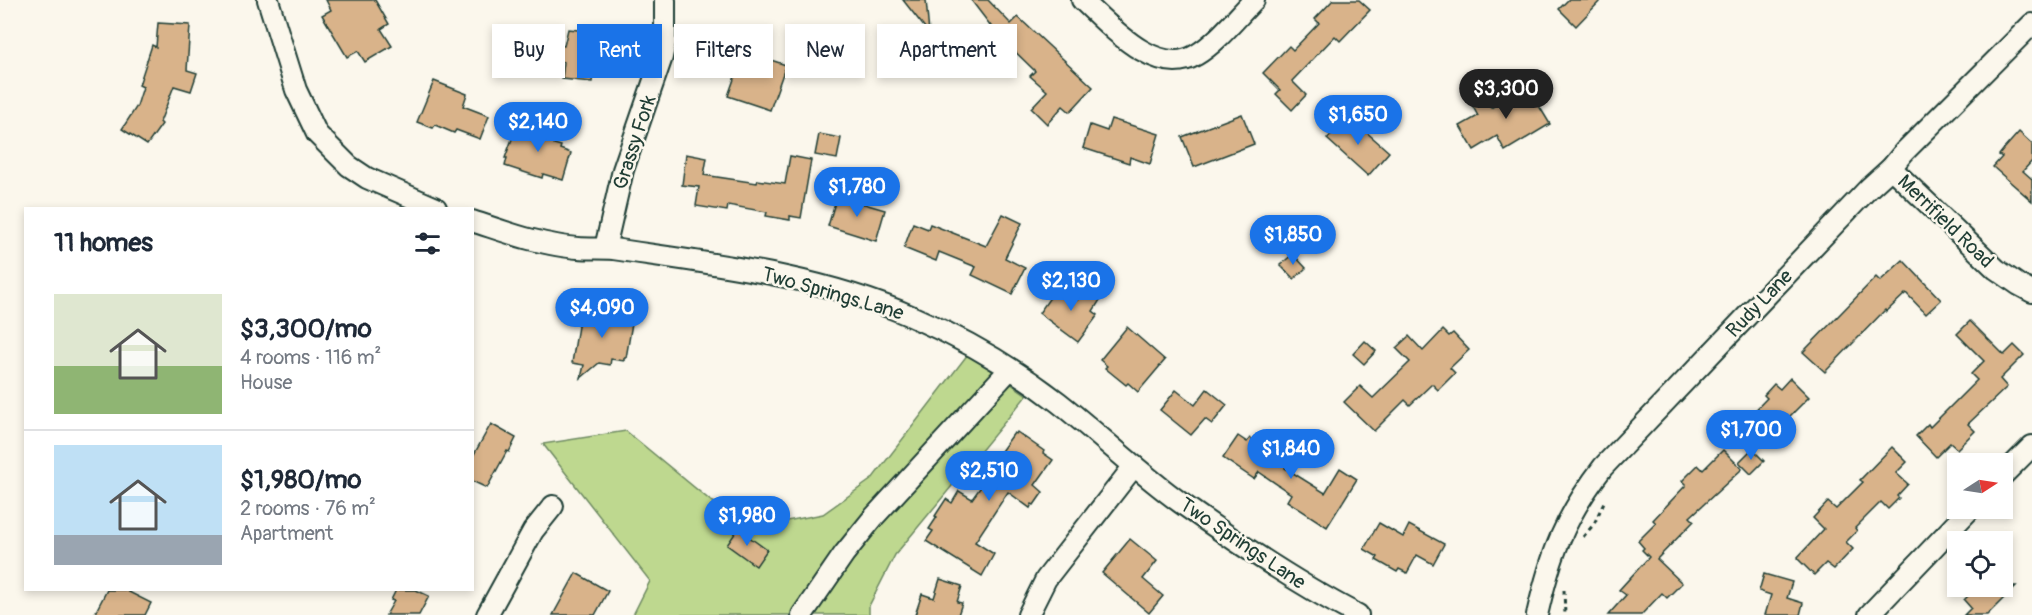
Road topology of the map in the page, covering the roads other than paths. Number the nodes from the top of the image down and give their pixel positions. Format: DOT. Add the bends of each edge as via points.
graph roads {
  1 [pos="268,0"];
  2 [pos="665,0"];
  3 [pos="1082,0"];
  4 [pos="1254,0"];
  5 [pos="2032,24"];
  6 [pos="1892,168"];
  7 [pos="434,207"];
  8 [pos="474,221"];
  9 [pos="605,248"];
  10 [pos="2032,292"];
  11 [pos="1010,369"];
  12 [pos="2032,446"];
  13 [pos="2013,465"];
  14 [pos="1134,466"];
  15 [pos="553,506"];
  16 [pos="1961,519"];
  17 [pos="487,615"];
  18 [pos="802,615"];
  19 [pos="1028,615"];
  20 [pos="1358,615"];
  21 [pos="1537,615"];
  22 [pos="1869,615"];
  1 -- 7 [label="street" via="296,90 317,134 367,178"];
  2 -- 9 [label="street, Grassy Fork" via="662,57 623,170"];
  3 -- 4 [label="street" via="1137,48 1173,62 1197,54"];
  5 -- 6 [label="street, Rudy Lane"];
  6 -- 10 [label="street, Merrifield Road" via="1996,269"];
  6 -- 21 [label="street, Rudy Lane" via="1603,466 1562,530"];
  8 -- 9 [label="street, Two Springs Lane" via="528,238 576,248"];
  9 -- 11 [label="street, Two Springs Lane" via="748,269 838,290 912,316 974,346"];
  11 -- 14 [label="street, Two Springs Lane" via="1059,403"];
  11 -- 18 [label="street" via="873,518"];
  12 -- 13 [label="street"];
  14 -- 19 [label="street" via="1046,579"];
  14 -- 20 [label="street, Two Springs Lane" via="1181,503 1291,577"];
  15 -- 17 [label="street" via="533,531"];
  16 -- 22 [label="street"];
}
